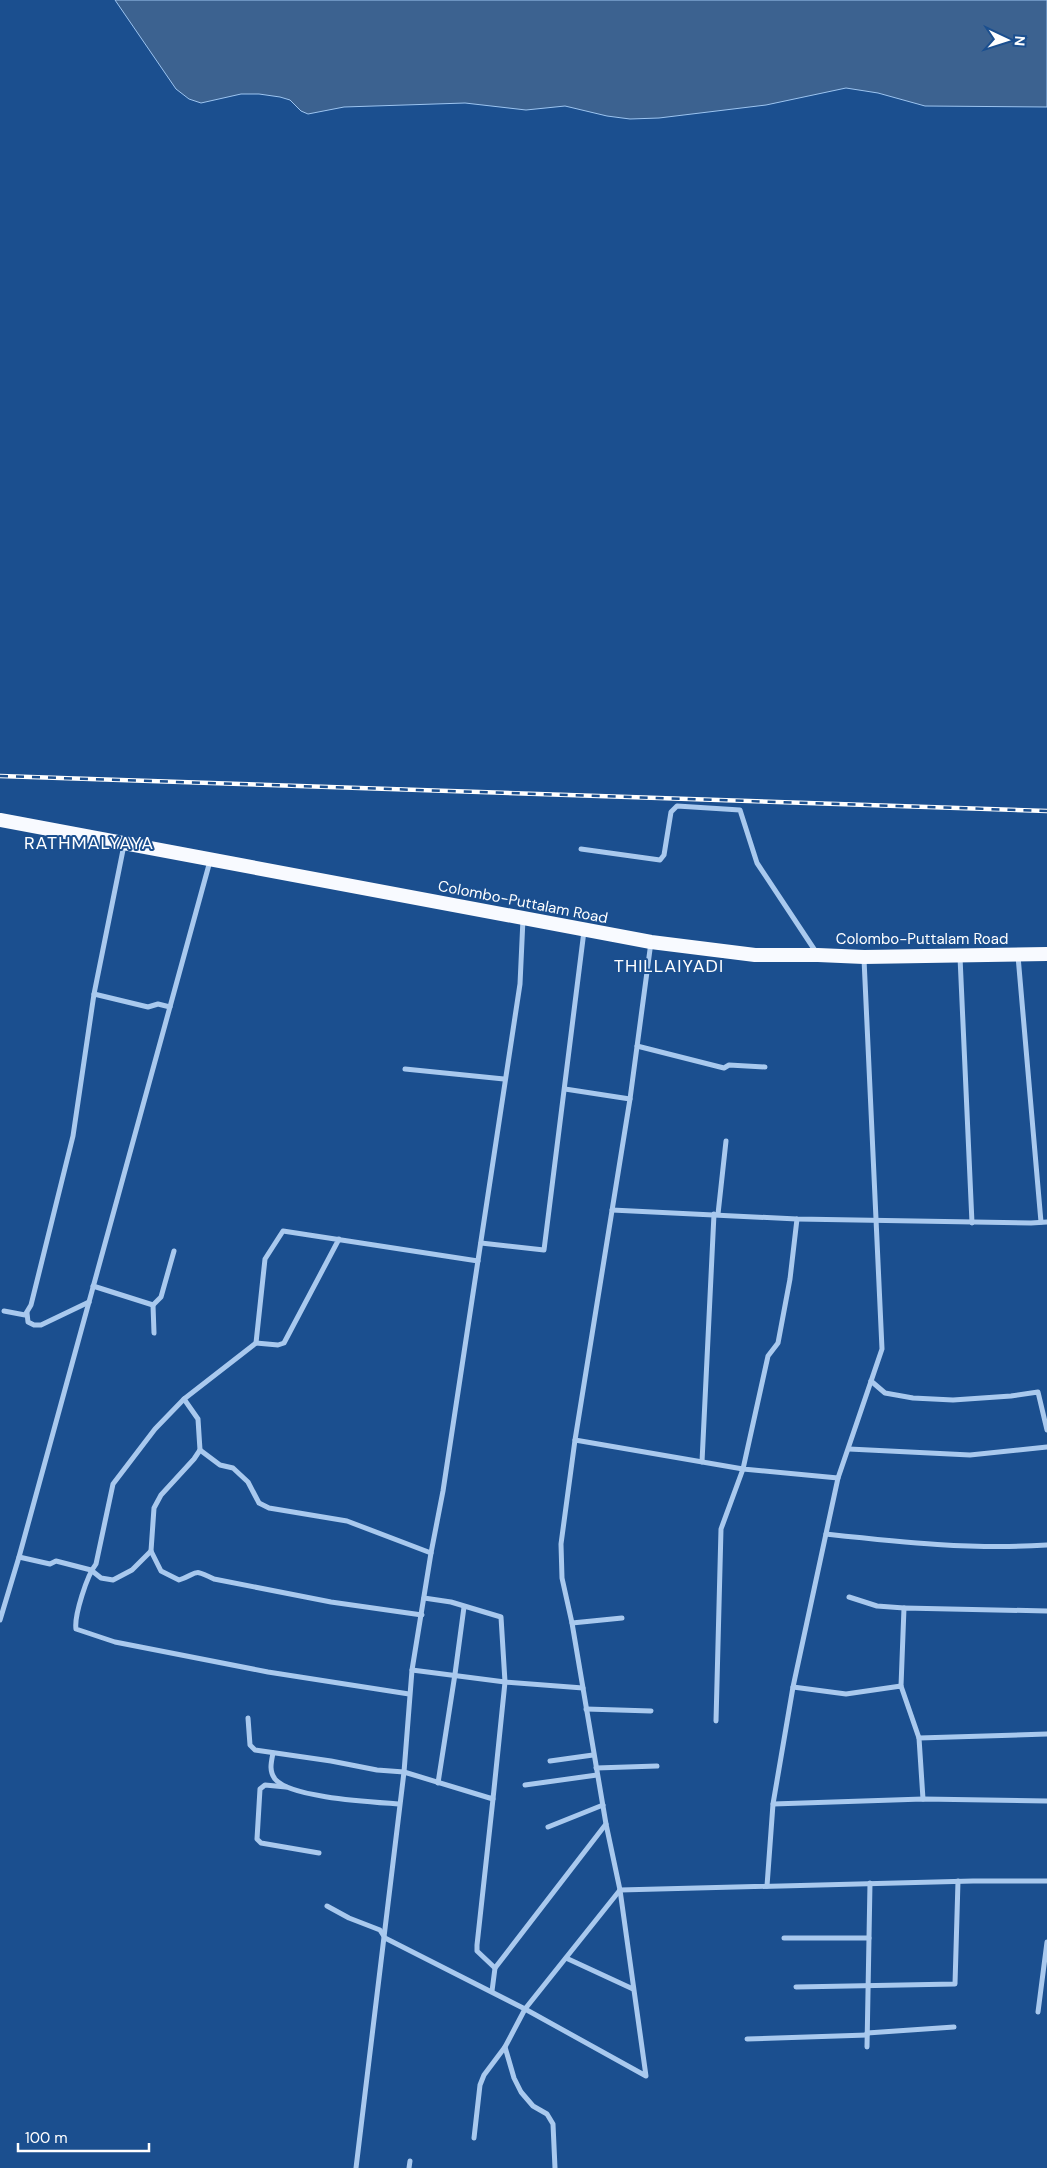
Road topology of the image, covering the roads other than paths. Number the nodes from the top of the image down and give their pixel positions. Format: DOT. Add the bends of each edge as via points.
graph roads {
  1 [pos="0,820"];
  2 [pos="124,845"];
  3 [pos="581,849"];
  4 [pos="210,861"];
  5 [pos="522,919"];
  6 [pos="584,930"];
  7 [pos="651,942"];
  8 [pos="1047,954"];
  9 [pos="818,955"];
  10 [pos="1018,955"];
  11 [pos="960,956"];
  12 [pos="864,957"];
  13 [pos="94,994"];
  14 [pos="170,1007"];
  15 [pos="637,1046"];
  16 [pos="765,1067"];
  17 [pos="405,1068"];
  18 [pos="504,1079"];
  19 [pos="565,1089"];
  20 [pos="630,1099"];
  21 [pos="726,1141"];
  22 [pos="612,1210"];
  23 [pos="716,1214"];
  24 [pos="797,1219"];
  25 [pos="875,1220"];
  26 [pos="1044,1222"];
  27 [pos="972,1223"];
  28 [pos="340,1239"];
  29 [pos="481,1243"];
  30 [pos="174,1251"];
  31 [pos="478,1261"];
  32 [pos="93,1286"];
  33 [pos="89,1302"];
  34 [pos="153,1305"];
  35 [pos="4,1311"];
  36 [pos="27,1313"];
  37 [pos="154,1333"];
  38 [pos="256,1343"];
  39 [pos="871,1381"];
  40 [pos="184,1399"];
  41 [pos="1047,1430"];
  42 [pos="575,1440"];
  43 [pos="1047,1447"];
  44 [pos="849,1449"];
  45 [pos="200,1450"];
  46 [pos="702,1462"];
  47 [pos="743,1469"];
  48 [pos="838,1478"];
  49 [pos="826,1534"];
  50 [pos="1047,1545"];
  51 [pos="151,1551"];
  52 [pos="431,1553"];
  53 [pos="19,1557"];
  54 [pos="91,1570"];
  55 [pos="849,1597"];
  56 [pos="424,1598"];
  57 [pos="464,1607"];
  58 [pos="904,1608"];
  59 [pos="1047,1611"];
  60 [pos="422,1614"];
  61 [pos="622,1618"];
  62 [pos="0,1620"];
  63 [pos="572,1623"];
  64 [pos="412,1670"];
  65 [pos="456,1674"];
  66 [pos="505,1682"];
  67 [pos="901,1686"];
  68 [pos="793,1687"];
  69 [pos="583,1688"];
  70 [pos="409,1694"];
  71 [pos="586,1709"];
  72 [pos="651,1712"];
  73 [pos="248,1718"];
  74 [pos="716,1721"];
  75 [pos="1047,1734"];
  76 [pos="918,1738"];
  77 [pos="273,1753"];
  78 [pos="593,1755"];
  79 [pos="550,1761"];
  80 [pos="657,1766"];
  81 [pos="596,1768"];
  82 [pos="404,1772"];
  83 [pos="597,1775"];
  84 [pos="438,1783"];
  85 [pos="525,1785"];
  86 [pos="289,1788"];
  87 [pos="493,1799"];
  88 [pos="923,1799"];
  89 [pos="1047,1800"];
  90 [pos="399,1804"];
  91 [pos="774,1804"];
  92 [pos="603,1805"];
  93 [pos="606,1824"];
  94 [pos="548,1827"];
  95 [pos="319,1853"];
  96 [pos="958,1881"];
  97 [pos="1047,1881"];
  98 [pos="870,1884"];
  99 [pos="768,1886"];
  100 [pos="620,1890"];
  101 [pos="327,1906"];
  102 [pos="385,1938"];
  103 [pos="784,1938"];
  104 [pos="869,1938"];
  105 [pos="1047,1942"];
  106 [pos="566,1958"];
  107 [pos="495,1968"];
  108 [pos="868,1986"];
  109 [pos="796,1987"];
  110 [pos="633,1989"];
  111 [pos="492,1991"];
  112 [pos="525,2009"];
  113 [pos="1038,2012"];
  114 [pos="954,2027"];
  115 [pos="867,2034"];
  116 [pos="747,2039"];
  117 [pos="505,2047"];
  118 [pos="867,2047"];
  119 [pos="474,2138"];
  120 [pos="410,2161"];
  121 [pos="356,2168"];
  122 [pos="409,2168"];
  123 [pos="555,2168"];
  1 -- 2 [label="highway, Colombo-Puttalam Road"];
  2 -- 4 [label="highway, Colombo-Puttalam Road"];
  2 -- 13 [label="street"];
  3 -- 9 [label="street" via="660,860 664,855 671,812 677,806 740,810 758,863"];
  4 -- 5 [label="highway, Colombo-Puttalam Road"];
  4 -- 14 [label="street"];
  5 -- 6 [label="highway, Colombo-Puttalam Road"];
  5 -- 18 [label="street" via="520,984"];
  6 -- 7 [label="highway, Colombo-Puttalam Road"];
  6 -- 19 [label="street"];
  7 -- 9 [label="highway, Colombo-Puttalam Road" via="755,955"];
  7 -- 15 [label="street"];
  8 -- 10 [label="highway, Colombo-Puttalam Road"];
  9 -- 12 [label="highway, Colombo-Puttalam Road"];
  10 -- 11 [label="highway, Colombo-Puttalam Road"];
  10 -- 26 [label="street"];
  11 -- 12 [label="highway, Colombo-Puttalam Road"];
  11 -- 27 [label="street"];
  12 -- 25 [label="street"];
  13 -- 14 [label="street" via="148,1007 158,1004"];
  13 -- 36 [label="street" via="73,1136"];
  14 -- 32 [label="street"];
  15 -- 16 [label="street" via="724,1068 729,1065"];
  15 -- 20 [label="street"];
  17 -- 18 [label="street"];
  18 -- 29 [label="street"];
  19 -- 20 [label="street"];
  19 -- 29 [label="street" via="544,1250"];
  20 -- 22 [label="street"];
  21 -- 23 [label="street"];
  22 -- 23 [label="street"];
  22 -- 42 [label="street"];
  23 -- 24 [label="street"];
  23 -- 46 [label="street"];
  24 -- 25 [label="street"];
  24 -- 47 [label="street" via="778,1343 768,1356"];
  25 -- 27 [label="street"];
  25 -- 39 [label="street" via="882,1349"];
  26 -- 27 [label="street"];
  28 -- 31 [label="street"];
  28 -- 38 [label="street" via="284,1343"];
  28 -- 38 [label="street" via="282,1231 265,1259"];
  29 -- 31 [label="street"];
  30 -- 34 [label="street" via="161,1297"];
  31 -- 52 [label="street"];
  32 -- 33 [label="street"];
  32 -- 34 [label="street"];
  33 -- 36 [label="street" via="41,1325 28,1322"];
  33 -- 53 [label="street"];
  34 -- 37 [label="street"];
  35 -- 36 [label="street" via="21,1315"];
  38 -- 40 [label="street"];
  39 -- 41 [label="street" via="885,1393 913,1398 978,1399 1038,1392"];
  39 -- 44 [label="street"];
  40 -- 45 [label="street" via="198,1419"];
  40 -- 54 [label="street" via="155,1429 113,1484 96,1564"];
  42 -- 46 [label="street"];
  42 -- 63 [label="street" via="562,1544 562,1578"];
  43 -- 44 [label="street" via="970,1455"];
  44 -- 48 [label="street"];
  45 -- 51 [label="street" via="161,1495 154,1508"];
  45 -- 52 [label="street" via="220,1465 233,1468 248,1482 260,1503 269,1508 347,1521"];
  46 -- 47 [label="street"];
  47 -- 48 [label="street"];
  47 -- 74 [label="street" via="721,1529"];
  48 -- 49 [label="street"];
  49 -- 50 [label="street" via="903,1543 1004,1548"];
  49 -- 68 [label="street"];
  51 -- 54 [label="street" via="132,1570 113,1580 101,1578"];
  51 -- 60 [label="street" via="161,1571 179,1580 198,1572 214,1579 331,1602"];
  52 -- 56 [label="street"];
  53 -- 54 [label="street" via="50,1564 56,1561"];
  53 -- 62 [label="street"];
  54 -- 70 [label="street" via="76,1629 134,1646 268,1672"];
  55 -- 58 [label="street" via="877,1606"];
  56 -- 57 [label="street"];
  56 -- 60 [label="street"];
  57 -- 65 [label="street"];
  57 -- 66 [label="street" via="501,1617"];
  58 -- 59 [label="street"];
  58 -- 67 [label="street"];
  60 -- 64 [label="street"];
  61 -- 63 [label="street"];
  63 -- 69 [label="street"];
  64 -- 65 [label="street"];
  64 -- 70 [label="street"];
  65 -- 66 [label="street"];
  65 -- 84 [label="street"];
  66 -- 69 [label="street"];
  66 -- 87 [label="street"];
  67 -- 68 [label="street" via="846,1694"];
  67 -- 76 [label="street"];
  68 -- 91 [label="street"];
  69 -- 71 [label="street"];
  70 -- 82 [label="street"];
  71 -- 72 [label="street"];
  71 -- 78 [label="street"];
  73 -- 77 [label="street" via="250,1745 256,1750"];
  75 -- 76 [label="street"];
  76 -- 88 [label="street"];
  77 -- 82 [label="street"];
  77 -- 86 [label="street" via="270,1772 276,1781"];
  78 -- 79 [label="street"];
  78 -- 81 [label="street"];
  80 -- 81 [label="street"];
  81 -- 83 [label="street"];
  82 -- 84 [label="street"];
  82 -- 90 [label="street"];
  83 -- 85 [label="street"];
  83 -- 92 [label="street"];
  84 -- 87 [label="street"];
  86 -- 90 [label="street" via="337,1798"];
  86 -- 95 [label="street" via="265,1785 260,1789 257,1839 261,1843"];
  87 -- 107 [label="street" via="476,1945 477,1951"];
  88 -- 89 [label="street"];
  88 -- 91 [label="street"];
  90 -- 102 [label="street"];
  91 -- 99 [label="street"];
  92 -- 93 [label="street"];
  92 -- 94 [label="street"];
  93 -- 100 [label="street"];
  93 -- 107 [label="street"];
  96 -- 97 [label="street"];
  96 -- 98 [label="street"];
  96 -- 108 [label="street" via="955,1984"];
  98 -- 99 [label="street"];
  98 -- 104 [label="street"];
  99 -- 100 [label="street"];
  100 -- 106 [label="street"];
  100 -- 110 [label="street"];
  101 -- 102 [label="street" via="380,1930"];
  102 -- 111 [label="street"];
  102 -- 121 [label="street"];
  103 -- 104 [label="street"];
  104 -- 108 [label="street"];
  105 -- 113 [label="street"];
  106 -- 110 [label="street"];
  106 -- 112 [label="street"];
  107 -- 111 [label="street"];
  108 -- 109 [label="street"];
  108 -- 115 [label="street"];
  110 -- 112 [label="street" via="646,2076"];
  111 -- 112 [label="street"];
  112 -- 117 [label="street"];
  114 -- 115 [label="street"];
  115 -- 116 [label="street"];
  115 -- 118 [label="street"];
  117 -- 119 [label="street" via="484,2075 480,2086"];
  117 -- 123 [label="street" via="521,2092 533,2106 547,2114 553,2124"];
  120 -- 122 [label="street"];
}
